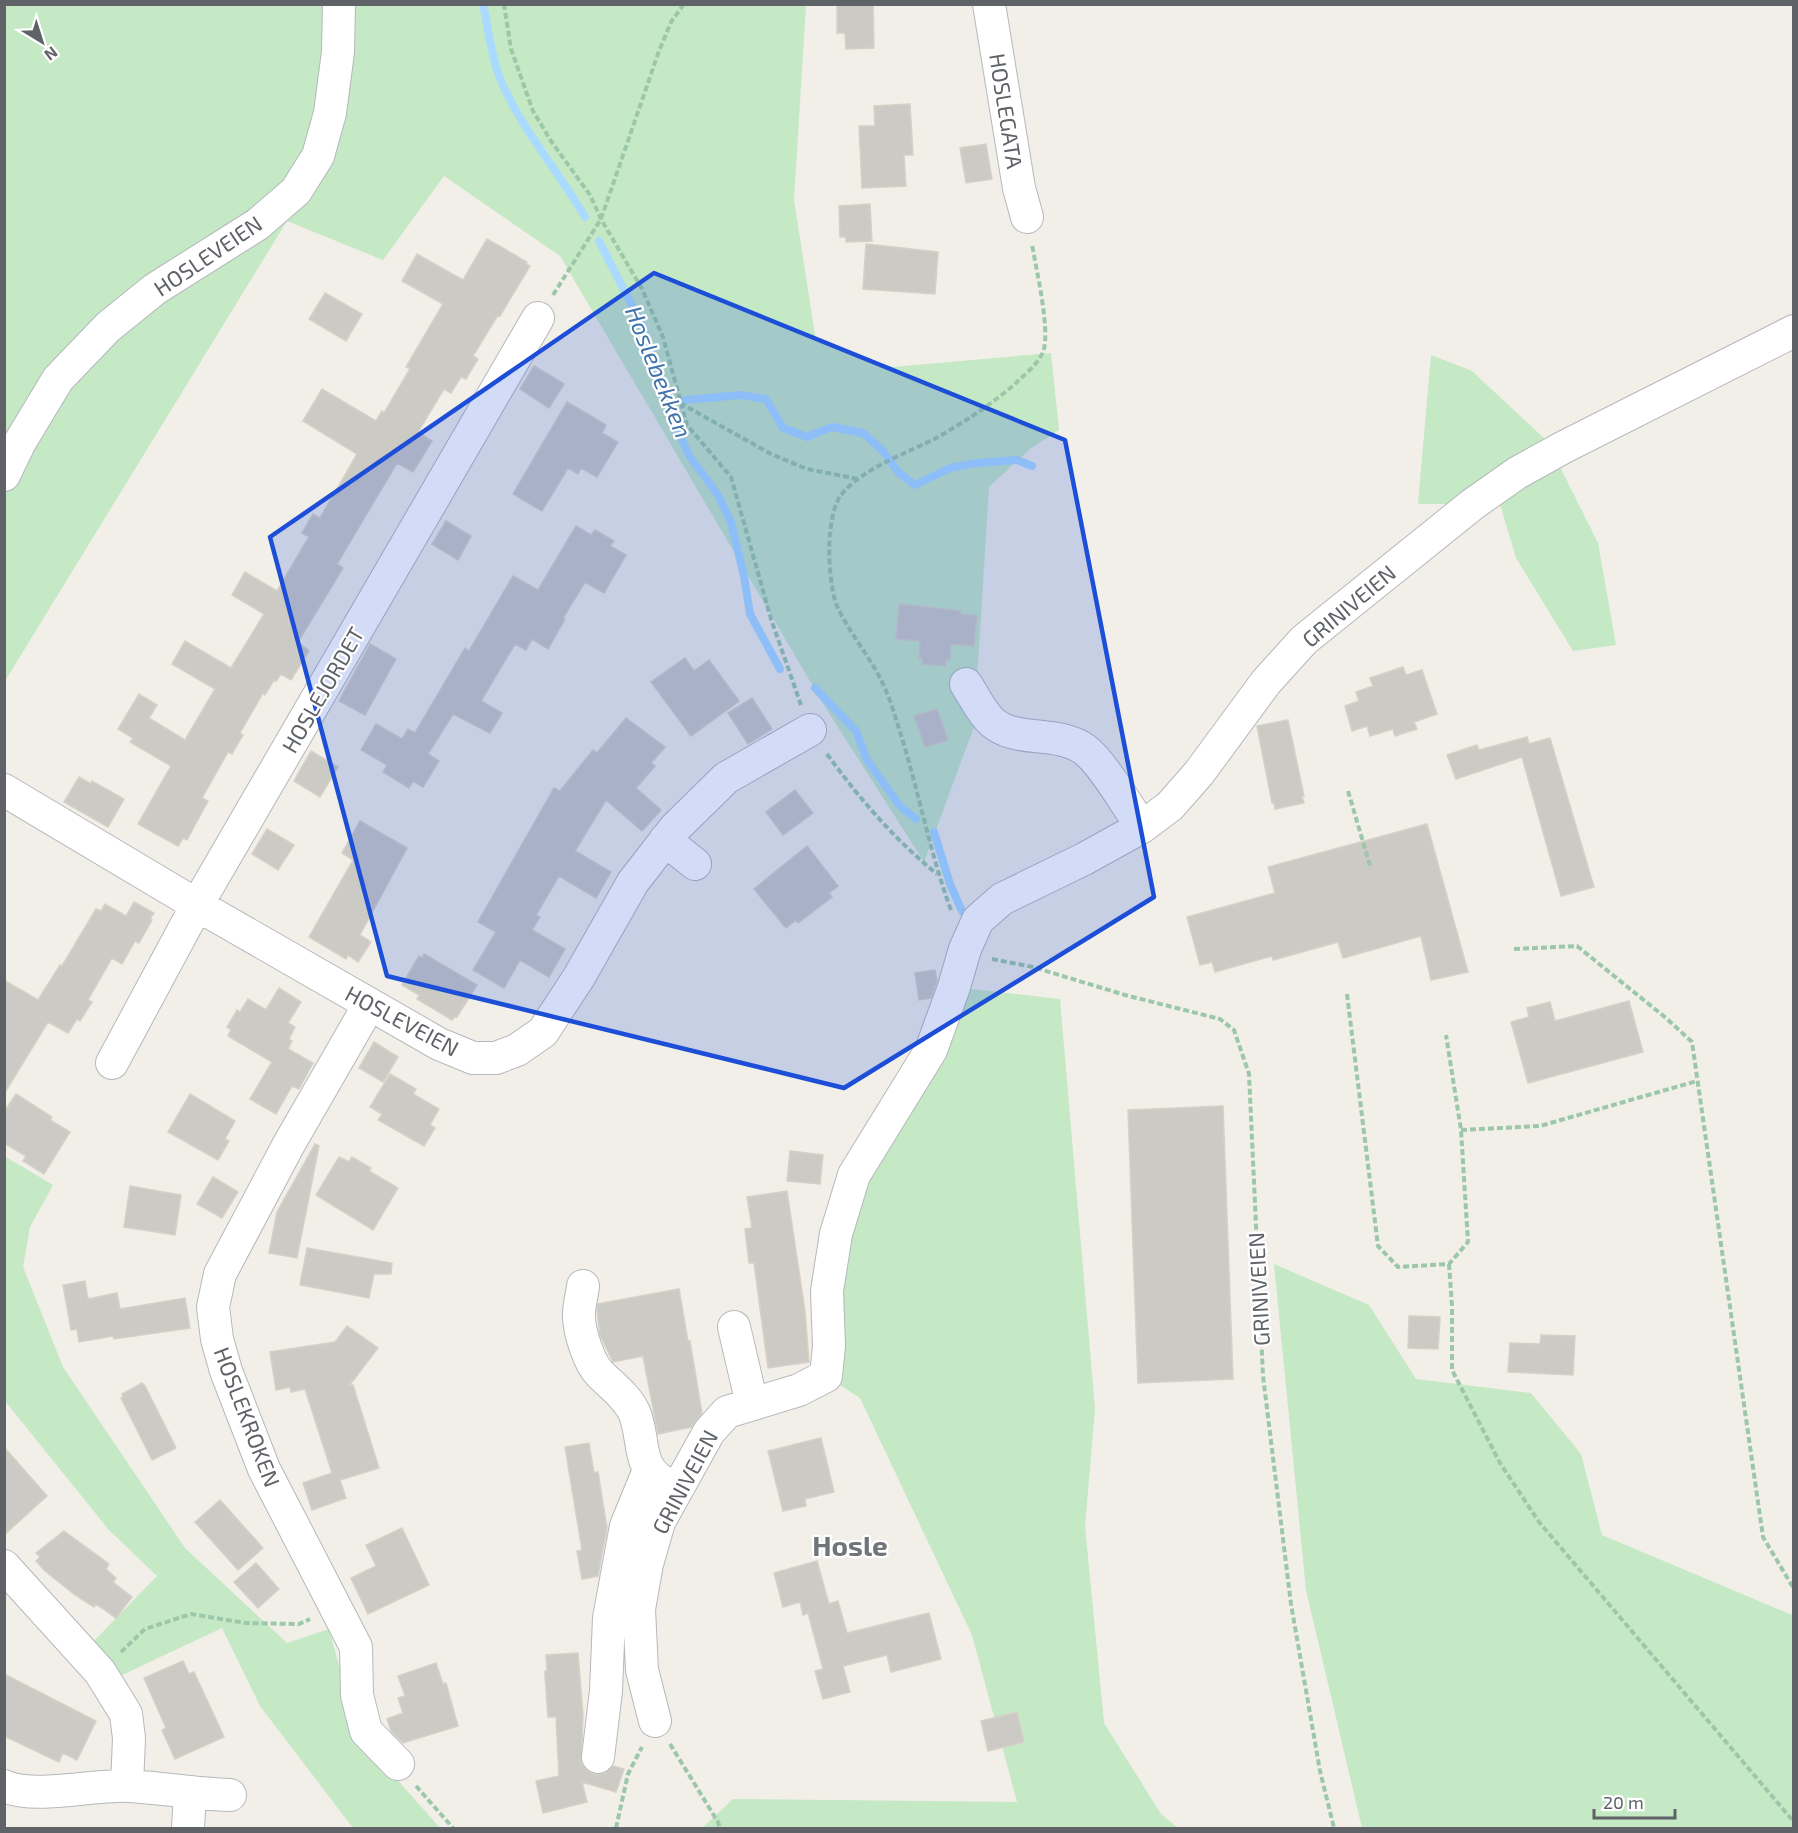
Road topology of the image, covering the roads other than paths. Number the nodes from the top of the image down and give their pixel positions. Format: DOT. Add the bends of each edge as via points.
graph roads {
  1 [pos="339,4"];
  2 [pos="989,4"];
  3 [pos="1027,217"];
  4 [pos="538,318"];
  5 [pos="1794,331"];
  6 [pos="4,475"];
  7 [pos="966,684"];
  8 [pos="810,730"];
  9 [pos="4,790"];
  10 [pos="1142,826"];
  11 [pos="665,840"];
  12 [pos="695,864"];
  13 [pos="197,905"];
  14 [pos="369,1005"];
  15 [pos="112,1063"];
  16 [pos="583,1286"];
  17 [pos="734,1327"];
  18 [pos="752,1404"];
  19 [pos="649,1470"];
  20 [pos="677,1487"];
  21 [pos="4,1566"];
  22 [pos="642,1670"];
  23 [pos="606,1691"];
  24 [pos="655,1721"];
  25 [pos="598,1757"];
  26 [pos="398,1764"];
  27 [pos="4,1786"];
  28 [pos="127,1786"];
  29 [pos="190,1793"];
  30 [pos="230,1795"];
  31 [pos="188,1828"];
  1 -- 6 [label="street, HOSLEVEIEN" via="330,113 318,156 296,192 258,225 155,289 108,327 58,379"];
  2 -- 3 [label="street, HOSLEGATA"];
  4 -- 13 [label="street, HOSLEJORDET"];
  5 -- 10 [label="street, GRINIVEIEN" via="1564,447 1473,504 1304,640 1266,682 1199,773 1170,806"];
  7 -- 10 [label="street" via="983,712 999,727 1053,737 1084,750 1100,766"];
  8 -- 11 [label="street, HOSLEVEIEN" via="726,778"];
  9 -- 13 [label="street, HOSLEVEIEN"];
  10 -- 18 [label="street, GRINIVEIEN" via="1002,899 978,920 931,1050 854,1174 836,1234 827,1292 826,1376 799,1390"];
  11 -- 12 [label="street"];
  11 -- 14 [label="street, HOSLEVEIEN" via="633,882 543,1032 517,1050 496,1058 473,1058"];
  13 -- 14 [label="street, HOSLEVEIEN"];
  13 -- 15 [label="street, HOSLEJORDET"];
  14 -- 26 [label="street, HOSLEKROKEN" via="220,1274 213,1307 226,1371 264,1469 356,1647 357,1695 366,1731"];
  16 -- 19 [label="street" via="579,1318 588,1354 598,1372 634,1412"];
  17 -- 18 [label="street"];
  18 -- 20 [label="street, GRINIVEIEN" via="727,1412 709,1431"];
  19 -- 20 [label="street"];
  19 -- 23 [label="street" via="626,1526 609,1618"];
  20 -- 22 [label="street, GRINIVEIEN" via="659,1522 647,1564 639,1609"];
  21 -- 28 [label="street" via="100,1672 126,1714"];
  22 -- 23 [label="street"];
  22 -- 24 [label="street, GRINIVEIEN"];
  23 -- 25 [label="street"];
  27 -- 28 [label="street" via="15,1790"];
  28 -- 29 [label="street"];
  29 -- 30 [label="street"];
  29 -- 31 [label="street"];
}
